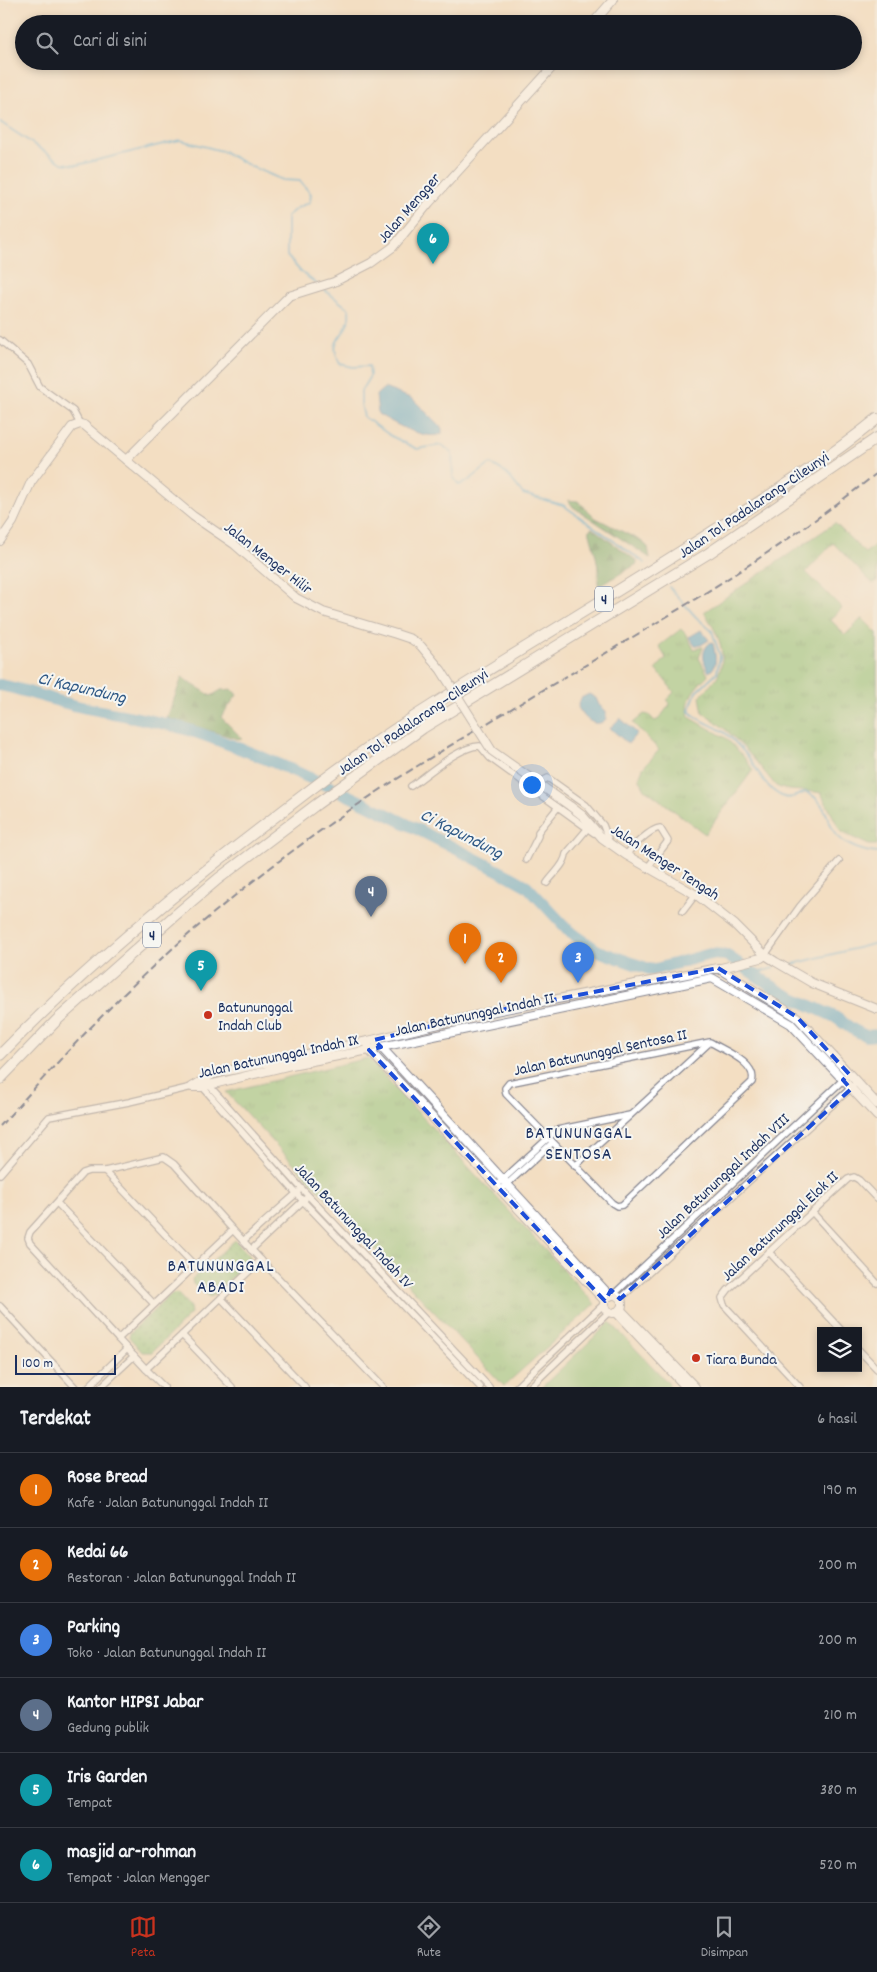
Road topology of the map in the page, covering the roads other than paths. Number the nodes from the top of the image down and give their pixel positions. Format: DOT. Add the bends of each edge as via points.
graph roads {
  1 [pos="613,0"];
  2 [pos="600,15"];
  3 [pos="550,70"];
  4 [pos="0,340"];
  5 [pos="877,419"];
  6 [pos="80,424"];
  7 [pos="877,438"];
  8 [pos="126,460"];
  9 [pos="0,541"];
  10 [pos="482,737"];
  11 [pos="411,786"];
  12 [pos="534,790"];
  13 [pos="558,807"];
  14 [pos="588,828"];
  15 [pos="602,838"];
  16 [pos="610,844"];
  17 [pos="626,855"];
  18 [pos="526,860"];
  19 [pos="839,861"];
  20 [pos="648,867"];
  21 [pos="547,883"];
  22 [pos="696,894"];
  23 [pos="683,911"];
  24 [pos="763,956"];
  25 [pos="718,968"];
  26 [pos="712,978"];
  27 [pos="877,1009"];
  28 [pos="371,1040"];
  29 [pos="710,1042"];
  30 [pos="381,1047"];
  31 [pos="369,1050"];
  32 [pos="0,1055"];
  33 [pos="846,1077"];
  34 [pos="0,1079"];
  35 [pos="201,1084"];
  36 [pos="854,1086"];
  37 [pos="877,1104"];
  38 [pos="630,1115"];
  39 [pos="877,1116"];
  40 [pos="550,1141"];
  41 [pos="575,1166"];
  42 [pos="105,1171"];
  43 [pos="0,1174"];
  44 [pos="506,1182"];
  45 [pos="499,1188"];
  46 [pos="302,1189"];
  47 [pos="296,1194"];
  48 [pos="308,1196"];
  49 [pos="877,1200"];
  50 [pos="303,1201"];
  51 [pos="57,1203"];
  52 [pos="812,1212"];
  53 [pos="233,1230"];
  54 [pos="243,1241"];
  55 [pos="251,1250"];
  56 [pos="769,1252"];
  57 [pos="261,1260"];
  58 [pos="195,1266"];
  59 [pos="877,1283"];
  60 [pos="221,1298"];
  61 [pos="611,1299"];
  62 [pos="154,1304"];
  63 [pos="0,1306"];
  64 [pos="615,1311"];
  65 [pos="838,1327"];
  66 [pos="182,1335"];
  67 [pos="118,1339"];
  68 [pos="127,1349"];
  69 [pos="862,1352"];
  70 [pos="134,1356"];
  71 [pos="146,1368"];
  72 [pos="877,1369"];
  73 [pos="75,1387"];
  74 [pos="88,1387"];
  75 [pos="102,1387"];
  76 [pos="164,1387"];
  77 [pos="232,1387"];
  78 [pos="305,1387"];
  79 [pos="383,1387"];
  80 [pos="480,1387"];
  81 [pos="490,1387"];
  82 [pos="516,1387"];
  83 [pos="530,1387"];
  84 [pos="686,1387"];
  85 [pos="695,1387"];
  86 [pos="800,1387"];
  1 -- 2 [label="street"];
  3 -- 8 [label="street, Jalan Mengger" via="433,198 393,247 371,263 320,287 289,296"];
  4 -- 6 [label="street" via="28,364 40,387 73,411"];
  5 -- 32 [label="highway, Jalan Tol Padalarang–Cileunyi / 4" via="805,472 406,721 329,776 208,868 137,928 52,1003"];
  6 -- 8 [label="street, Jalan Menger Hilir" via="88,427"];
  6 -- 9 [label="street" via="72,427 31,482 13,522"];
  7 -- 34 [label="highway, Jalan Tol Padalarang–Cileunyi / 4" via="709,554 440,718 344,784 218,880 129,955 57,1020"];
  8 -- 10 [label="street, Jalan Menger Hilir, bridge" via="234,544 296,598 322,612 411,639 421,646 441,670"];
  10 -- 15 [label="street, Jalan Menger Tengah, bridge" via="492,752 583,816"];
  11 -- 12 [label="street" via="460,752 480,746 490,758"];
  12 -- 13 [label="street"];
  12 -- 16 [label="street" via="548,778 586,804 603,825"];
  13 -- 14 [label="street"];
  13 -- 18 [label="street" via="538,832"];
  14 -- 15 [label="street"];
  14 -- 21 [label="street"];
  15 -- 16 [label="street, Jalan Menger Tengah"];
  16 -- 17 [label="street, Jalan Menger Tengah"];
  17 -- 20 [label="street, Jalan Menger Tengah"];
  17 -- 20 [label="street" via="660,828 668,841"];
  19 -- 24 [label="street"];
  20 -- 22 [label="street, Jalan Menger Tengah"];
  22 -- 23 [label="street"];
  22 -- 24 [label="street, Jalan Menger Tengah" via="735,925"];
  24 -- 25 [label="street, Jalan Batununggal Indah II"];
  24 -- 27 [label="street, Jalan Menger Tengah" via="812,983"];
  25 -- 26 [label="street"];
  25 -- 28 [label="street, Jalan Batununggal Indah II" via="486,1013"];
  25 -- 33 [label="street" via="797,1017"];
  26 -- 30 [label="street, Jalan Batununggal Indah II"];
  26 -- 33 [label="street" via="791,1024"];
  28 -- 30 [label="street"];
  28 -- 31 [label="street"];
  28 -- 35 [label="street, Jalan Batununggal Indah IX" via="213,1074"];
  29 -- 38 [label="street"];
  29 -- 40 [label="street, Jalan Batununggal Sentosa II" via="509,1083 505,1088 506,1094"];
  29 -- 41 [label="street" via="751,1069 752,1082 622,1206 612,1203"];
  30 -- 31 [label="street, Jalan Batununggal Indah II"];
  30 -- 44 [label="street"];
  31 -- 35 [label="street, Jalan Batununggal Indah IX"];
  31 -- 45 [label="street"];
  33 -- 36 [label="street"];
  33 -- 61 [label="street, Jalan Batununggal Indah VIII"];
  35 -- 43 [label="street, Jalan Batununggal Indah IX" via="49,1117"];
  35 -- 46 [label="street, Jalan Batununggal Indah IV"];
  35 -- 47 [label="street, Jalan Batununggal Indah IV"];
  36 -- 37 [label="street"];
  36 -- 39 [label="street"];
  36 -- 61 [label="street, Jalan Batununggal Indah VIII"];
  38 -- 40 [label="street" via="558,1130"];
  38 -- 41 [label="street"];
  40 -- 41 [label="street"];
  40 -- 44 [label="street"];
  42 -- 51 [label="street" via="83,1174"];
  42 -- 53 [label="street" via="164,1157"];
  42 -- 58 [label="street"];
  44 -- 45 [label="street"];
  44 -- 61 [label="street"];
  45 -- 61 [label="street"];
  46 -- 47 [label="street"];
  46 -- 48 [label="street, Jalan Batununggal Indah IV"];
  47 -- 50 [label="street, Jalan Batununggal Indah IV"];
  47 -- 54 [label="street"];
  48 -- 50 [label="street"];
  48 -- 81 [label="street, Jalan Batununggal Indah IV"];
  49 -- 52 [label="street, Jalan Batununggal Elok II" via="854,1177"];
  50 -- 55 [label="street"];
  50 -- 80 [label="street, Jalan Batununggal Indah IV"];
  51 -- 62 [label="street"];
  51 -- 67 [label="street" via="30,1232 30,1243"];
  52 -- 56 [label="street, Jalan Batununggal Elok II"];
  52 -- 59 [label="street"];
  53 -- 54 [label="street"];
  53 -- 58 [label="street"];
  54 -- 55 [label="street"];
  55 -- 57 [label="street"];
  56 -- 65 [label="street"];
  56 -- 86 [label="street, Jalan Batununggal Elok II" via="722,1298 724,1305"];
  57 -- 60 [label="street"];
  57 -- 79 [label="street"];
  58 -- 62 [label="street"];
  60 -- 66 [label="street"];
  60 -- 78 [label="street"];
  61 -- 64 [label="street"];
  61 -- 64 [label="street"];
  61 -- 82 [label="street, Jalan Batununggal Indah VIII"];
  62 -- 67 [label="street"];
  63 -- 73 [label="street"];
  64 -- 83 [label="street"];
  64 -- 84 [label="street"];
  64 -- 85 [label="street"];
  66 -- 71 [label="street"];
  66 -- 77 [label="street"];
  67 -- 68 [label="street"];
  68 -- 70 [label="street"];
  68 -- 74 [label="street"];
  69 -- 72 [label="street"];
  70 -- 71 [label="street"];
  70 -- 75 [label="street"];
  71 -- 76 [label="street"];
}
